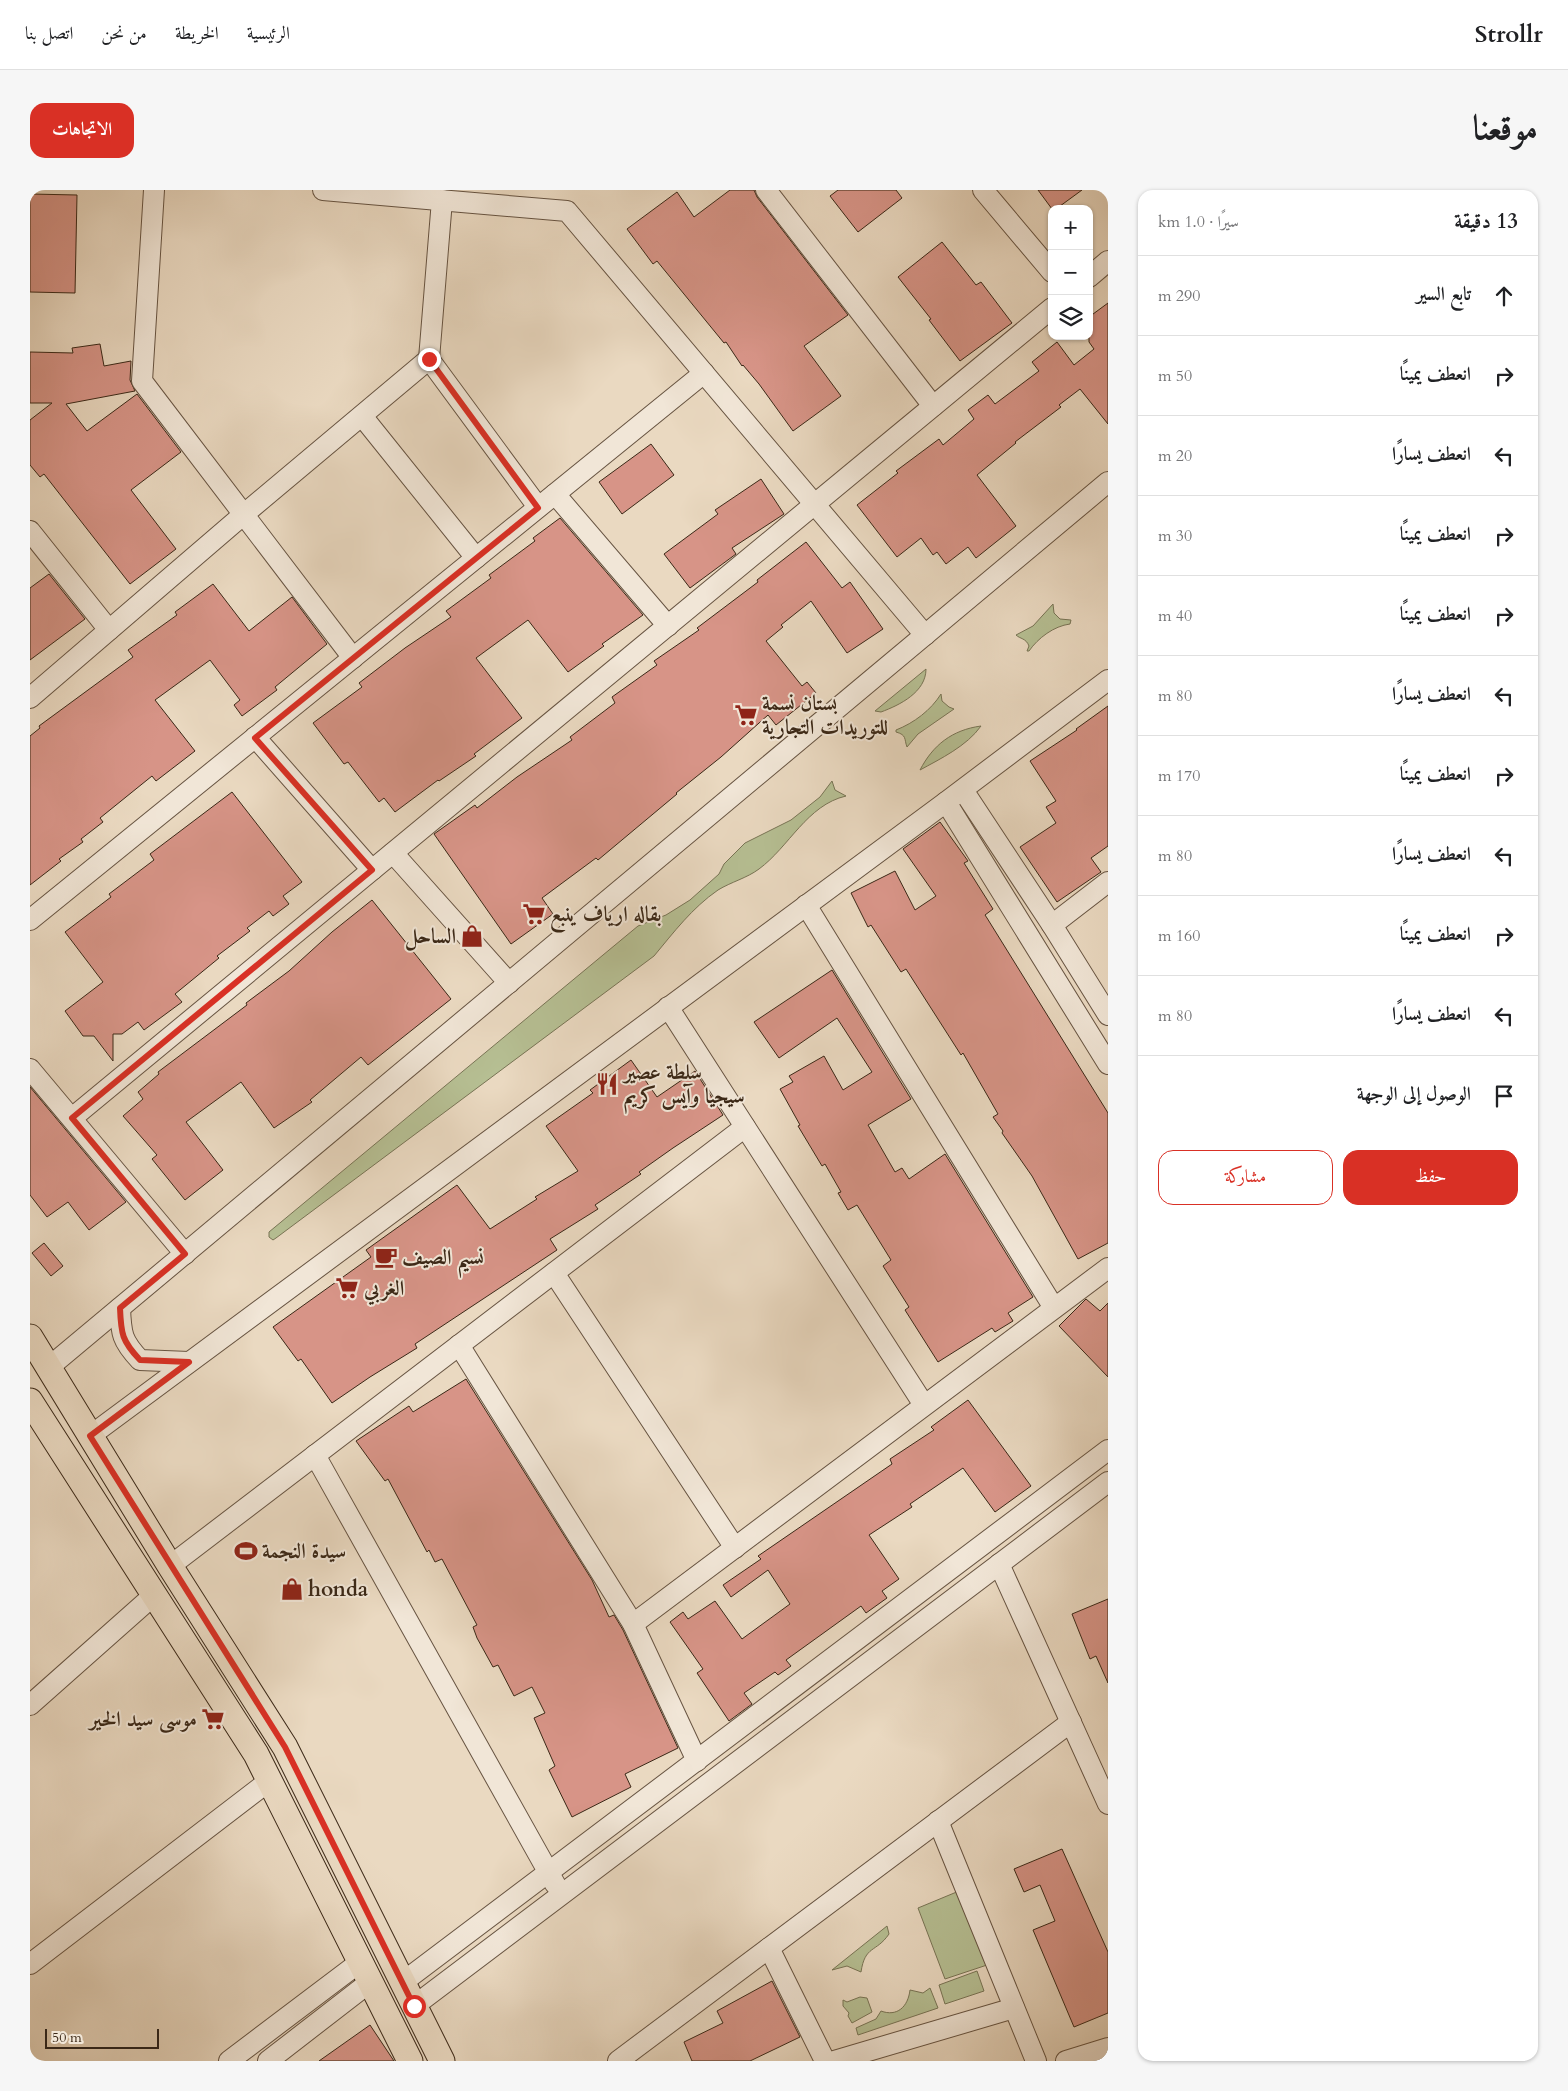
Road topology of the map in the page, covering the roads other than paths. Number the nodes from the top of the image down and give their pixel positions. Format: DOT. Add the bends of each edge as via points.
graph roads {
  1 [pos="154,190"];
  2 [pos="325,190"];
  3 [pos="766,190"];
  4 [pos="982,190"];
  5 [pos="442,200"];
  6 [pos="1108,261"];
  7 [pos="1048,267"];
  8 [pos="1093,274"];
  9 [pos="1048,311"];
  10 [pos="429,359"];
  11 [pos="704,373"];
  12 [pos="933,406"];
  13 [pos="362,416"];
  14 [pos="1108,482"];
  15 [pos="554,494"];
  16 [pos="814,504"];
  17 [pos="538,508"];
  18 [pos="243,515"];
  19 [pos="30,531"];
  20 [pos="476,558"];
  21 [pos="668,626"];
  22 [pos="108,630"];
  23 [pos="925,635"];
  24 [pos="353,658"];
  25 [pos="1108,680"];
  26 [pos="30,698"];
  27 [pos="255,738"];
  28 [pos="962,790"];
  29 [pos="946,802"];
  30 [pos="393,853"];
  31 [pos="372,870"];
  32 [pos="1108,882"];
  33 [pos="806,905"];
  34 [pos="30,920"];
  35 [pos="1052,925"];
  36 [pos="509,983"];
  37 [pos="668,1007"];
  38 [pos="1108,1015"];
  39 [pos="1108,1064"];
  40 [pos="30,1069"];
  41 [pos="72,1118"];
  42 [pos="745,1127"];
  43 [pos="185,1254"];
  44 [pos="1108,1268"];
  45 [pos="554,1273"];
  46 [pos="120,1308"];
  47 [pos="1054,1308"];
  48 [pos="30,1337"];
  49 [pos="459,1345"];
  50 [pos="189,1362"];
  51 [pos="48,1368"];
  52 [pos="30,1401"];
  53 [pos="924,1405"];
  54 [pos="90,1436"];
  55 [pos="1108,1450"];
  56 [pos="315,1455"];
  57 [pos="1108,1482"];
  58 [pos="735,1548"];
  59 [pos="999,1564"];
  60 [pos="170,1566"];
  61 [pos="154,1595"];
  62 [pos="633,1624"];
  63 [pos="30,1705"];
  64 [pos="1071,1722"];
  65 [pos="698,1761"];
  66 [pos="269,1781"];
  67 [pos="1108,1804"];
  68 [pos="938,1821"];
  69 [pos="548,1873"];
  70 [pos="562,1894"];
  71 [pos="768,1948"];
  72 [pos="30,1964"];
  73 [pos="365,1972"];
  74 [pos="403,1982"];
  75 [pos="414,2006"];
  76 [pos="1014,2008"];
  77 [pos="1108,2048"];
  78 [pos="627,2058"];
  79 [pos="229,2061"];
  80 [pos="268,2061"];
  81 [pos="410,2061"];
  82 [pos="442,2061"];
  83 [pos="825,2061"];
  84 [pos="834,2061"];
  85 [pos="1036,2061"];
  86 [pos="1066,2061"];
  1 -- 18 [label="street" via="142,381"];
  2 -- 5 [label="street"];
  3 -- 12 [label="street"];
  4 -- 7 [label="street"];
  5 -- 10 [label="street"];
  5 -- 11 [label="street" via="567,212"];
  6 -- 8 [label="street"];
  9 -- 12 [label="street"];
  10 -- 13 [label="street"];
  10 -- 17 [label="street"];
  11 -- 15 [label="street"];
  11 -- 16 [label="street"];
  12 -- 16 [label="street"];
  13 -- 18 [label="street"];
  13 -- 20 [label="street"];
  14 -- 23 [label="street"];
  15 -- 17 [label="street"];
  15 -- 21 [label="street"];
  16 -- 21 [label="street"];
  16 -- 23 [label="street"];
  17 -- 20 [label="street"];
  18 -- 22 [label="street"];
  18 -- 24 [label="street"];
  19 -- 22 [label="street"];
  20 -- 24 [label="street"];
  21 -- 30 [label="street"];
  22 -- 26 [label="street"];
  23 -- 36 [label="street"];
  24 -- 27 [label="street"];
  25 -- 28 [label="street"];
  27 -- 31 [label="street"];
  27 -- 34 [label="street"];
  28 -- 29 [label="street"];
  28 -- 35 [label="street"];
  29 -- 33 [label="street"];
  29 -- 39 [label="street"];
  30 -- 31 [label="street"];
  30 -- 36 [label="street"];
  31 -- 41 [label="street"];
  32 -- 35 [label="street"];
  33 -- 37 [label="street"];
  33 -- 47 [label="street"];
  35 -- 38 [label="street"];
  36 -- 43 [label="street"];
  37 -- 42 [label="street"];
  37 -- 50 [label="street"];
  40 -- 41 [label="street"];
  41 -- 43 [label="street"];
  42 -- 45 [label="street"];
  42 -- 53 [label="street"];
  43 -- 46 [label="street"];
  44 -- 47 [label="street"];
  45 -- 49 [label="street"];
  45 -- 58 [label="street"];
  46 -- 50 [label="street" via="121,1334 126,1346 140,1360"];
  46 -- 51 [label="street"];
  47 -- 53 [label="street"];
  48 -- 51 [label="main road"];
  49 -- 56 [label="street"];
  49 -- 62 [label="street"];
  50 -- 54 [label="street"];
  51 -- 54 [label="main road"];
  52 -- 61 [label="main road"];
  53 -- 58 [label="street"];
  54 -- 60 [label="main road"];
  55 -- 65 [label="street"];
  56 -- 60 [label="street"];
  56 -- 69 [label="street"];
  57 -- 59 [label="street"];
  58 -- 62 [label="street"];
  59 -- 64 [label="street"];
  59 -- 70 [label="street"];
  60 -- 74 [label="main road" via="285,1747"];
  61 -- 63 [label="street"];
  61 -- 66 [label="main road" via="256,1754"];
  62 -- 65 [label="street"];
  64 -- 67 [label="street"];
  64 -- 68 [label="street"];
  65 -- 69 [label="street"];
  66 -- 72 [label="street"];
  66 -- 73 [label="main road"];
  68 -- 71 [label="street"];
  68 -- 76 [label="street"];
  69 -- 70 [label="street"];
  69 -- 74 [label="street"];
  70 -- 75 [label="street"];
  71 -- 78 [label="street"];
  71 -- 83 [label="street"];
  73 -- 79 [label="street"];
  73 -- 80 [label="street"];
  73 -- 81 [label="main road"];
  74 -- 75 [label="main road"];
  75 -- 82 [label="main road"];
  76 -- 84 [label="street"];
  76 -- 85 [label="street"];
  77 -- 86 [label="street"];
}
